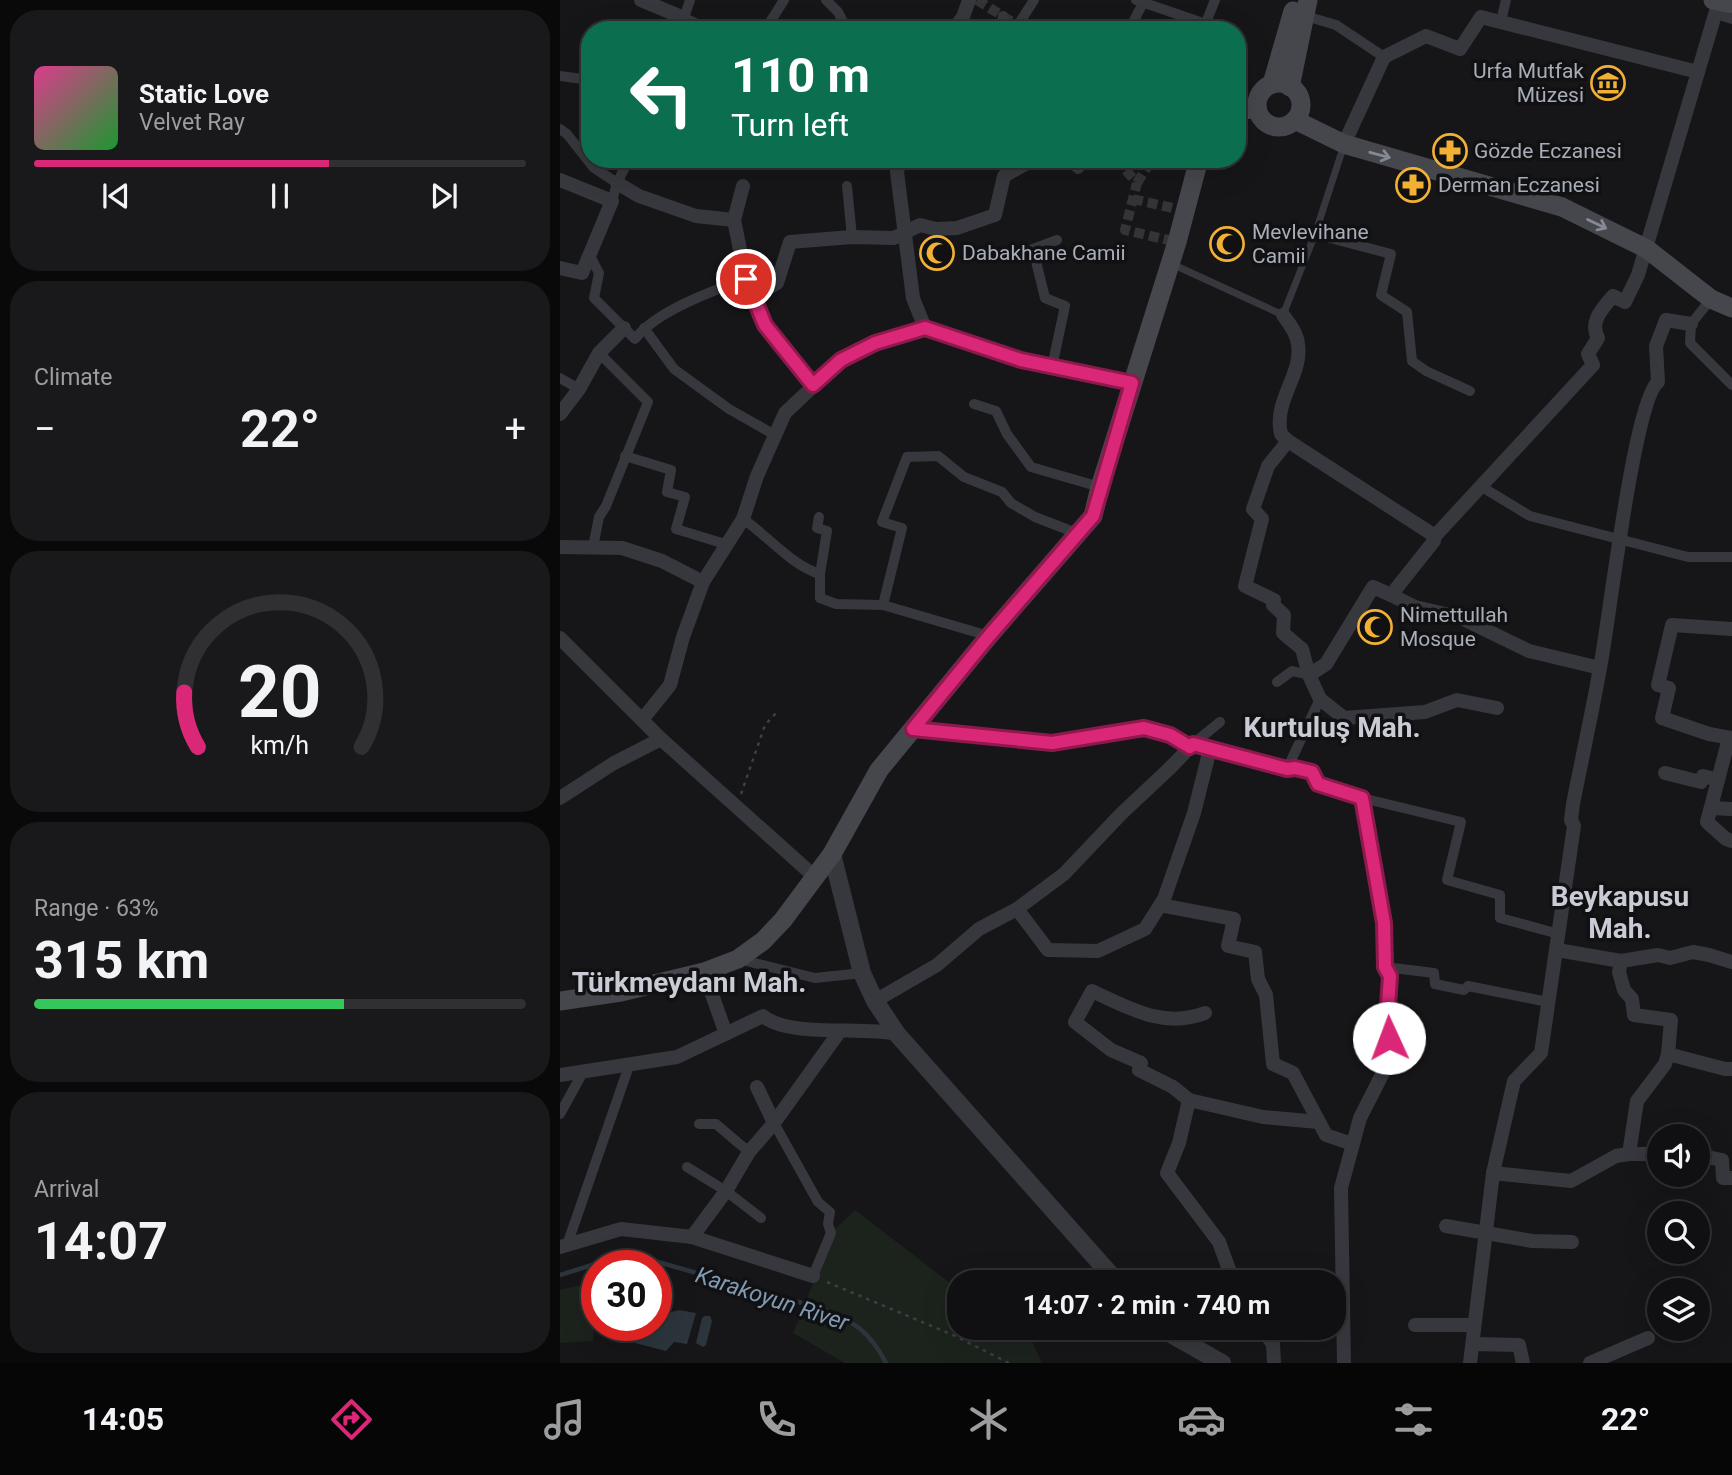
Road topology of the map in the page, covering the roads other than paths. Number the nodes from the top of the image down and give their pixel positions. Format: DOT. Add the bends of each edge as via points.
graph roads {
  1 [pos="641,0"];
  2 [pos="690,0"];
  3 [pos="784,0"];
  4 [pos="826,0"];
  5 [pos="969,0"];
  6 [pos="1034,0"];
  7 [pos="1215,0"];
  8 [pos="1506,0"];
  9 [pos="1140,1"];
  10 [pos="1720,5"];
  11 [pos="1300,7"];
  12 [pos="1003,16"];
  13 [pos="1732,19"];
  14 [pos="677,21"];
  15 [pos="683,21"];
  16 [pos="771,21"];
  17 [pos="842,21"];
  18 [pos="959,21"];
  19 [pos="1002,21"];
  20 [pos="1021,21"];
  21 [pos="1132,21"];
  22 [pos="1189,21"];
  23 [pos="1206,21"];
  24 [pos="1501,22"];
  25 [pos="1384,57"];
  26 [pos="1698,72"];
  27 [pos="560,76"];
  28 [pos="581,79"];
  29 [pos="1281,85"];
  30 [pos="1257,108"];
  31 [pos="1246,110"];
  32 [pos="1295,120"];
  33 [pos="560,129"];
  34 [pos="1344,144"];
  35 [pos="581,152"];
  36 [pos="594,168"];
  37 [pos="624,168"];
  38 [pos="898,168"];
  39 [pos="1018,168"];
  40 [pos="1196,168"];
  41 [pos="560,180"];
  42 [pos="617,183"];
  43 [pos="743,186"];
  44 [pos="847,186"];
  45 [pos="612,201"];
  46 [pos="734,220"];
  47 [pos="903,232"];
  48 [pos="1315,234"];
  49 [pos="852,237"];
  50 [pos="1058,240"];
  51 [pos="1647,249"];
  52 [pos="590,256"];
  53 [pos="1170,263"];
  54 [pos="560,268"];
  55 [pos="746,279"];
  56 [pos="755,296"];
  57 [pos="1711,299"];
  58 [pos="1732,308"];
  59 [pos="1283,315"];
  60 [pos="1691,324"];
  61 [pos="624,328"];
  62 [pos="644,328"];
  63 [pos="925,328"];
  64 [pos="599,353"];
  65 [pos="1052,367"];
  66 [pos="560,377"];
  67 [pos="1132,383"];
  68 [pos="813,385"];
  69 [pos="1732,385"];
  70 [pos="579,389"];
  71 [pos="1470,391"];
  72 [pos="975,404"];
  73 [pos="560,414"];
  74 [pos="775,435"];
  75 [pos="1288,441"];
  76 [pos="625,456"];
  77 [pos="1100,487"];
  78 [pos="1482,487"];
  79 [pos="819,517"];
  80 [pos="743,519"];
  81 [pos="1079,534"];
  82 [pos="1435,536"];
  83 [pos="1620,538"];
  84 [pos="725,544"];
  85 [pos="560,547"];
  86 [pos="593,547"];
  87 [pos="1732,557"];
  88 [pos="820,574"];
  89 [pos="703,582"];
  90 [pos="1391,595"];
  91 [pos="883,605"];
  92 [pos="1732,629"];
  93 [pos="989,636"];
  94 [pos="560,638"];
  95 [pos="565,655"];
  96 [pos="1600,668"];
  97 [pos="1309,676"];
  98 [pos="1277,682"];
  99 [pos="1320,699"];
  100 [pos="1497,708"];
  101 [pos="642,720"];
  102 [pos="1220,722"];
  103 [pos="913,729"];
  104 [pos="1730,738"];
  105 [pos="662,740"];
  106 [pos="1191,745"];
  107 [pos="1210,749"];
  108 [pos="1287,769"];
  109 [pos="1665,774"];
  110 [pos="1718,780"];
  111 [pos="560,798"];
  112 [pos="1362,798"];
  113 [pos="1711,808"];
  114 [pos="1732,809"];
  115 [pos="1732,841"];
  116 [pos="832,854"];
  117 [pos="815,877"];
  118 [pos="1160,905"];
  119 [pos="1017,909"];
  120 [pos="1559,934"];
  121 [pos="1557,950"];
  122 [pos="738,959"];
  123 [pos="1620,961"];
  124 [pos="1732,962"];
  125 [pos="1385,967"];
  126 [pos="704,972"];
  127 [pos="862,973"];
  128 [pos="560,1001"];
  129 [pos="875,1001"];
  130 [pos="1548,1002"];
  131 [pos="1205,1013"];
  132 [pos="840,1031"];
  133 [pos="726,1034"];
  134 [pos="897,1034"];
  135 [pos="1668,1054"];
  136 [pos="630,1063"];
  137 [pos="1732,1069"];
  138 [pos="583,1072"];
  139 [pos="560,1075"];
  140 [pos="757,1087"];
  141 [pos="1189,1100"];
  142 [pos="560,1114"];
  143 [pos="1319,1122"];
  144 [pos="774,1123"];
  145 [pos="699,1124"];
  146 [pos="1352,1144"];
  147 [pos="749,1153"];
  148 [pos="1629,1154"];
  149 [pos="1647,1154"];
  150 [pos="1710,1158"];
  151 [pos="687,1167"];
  152 [pos="1493,1173"];
  153 [pos="1732,1178"];
  154 [pos="726,1191"];
  155 [pos="761,1218"];
  156 [pos="1446,1226"];
  157 [pos="1487,1232"];
  158 [pos="692,1237"];
  159 [pos="1572,1242"];
  160 [pos="564,1246"];
  161 [pos="1106,1270"];
  162 [pos="1229,1270"];
  163 [pos="813,1276"];
  164 [pos="1415,1325"];
  165 [pos="1474,1325"];
  166 [pos="1647,1338"];
  167 [pos="1182,1340"];
  168 [pos="1270,1340"];
  169 [pos="1473,1344"];
  170 [pos="1223,1363"];
  171 [pos="1274,1363"];
  172 [pos="1344,1363"];
  173 [pos="1470,1363"];
  174 [pos="1523,1363"];
  175 [pos="1590,1363"];
  1 -- 14 [label="street"];
  2 -- 15 [label="street"];
  3 -- 16 [label="street"];
  4 -- 17 [label="street"];
  5 -- 18 [label="street"];
  6 -- 20 [label="street"];
  7 -- 23 [label="street"];
  8 -- 24 [label="street"];
  9 -- 21 [label="street"];
  9 -- 22 [label="street"];
  10 -- 13 [label="street"];
  10 -- 26 [label="street"];
  11 -- 25 [label="street"];
  11 -- 29 [label="main road"];
  12 -- 19 [label="street"];
  24 -- 25 [label="street" via="1481,17 1460,49 1426,36"];
  24 -- 26 [label="street"];
  25 -- 34 [label="street"];
  26 -- 51 [label="street"];
  27 -- 28 [label="street"];
  29 -- 30 [label="main road" via="1262,91"];
  29 -- 32 [label="main road" via="1295,91 1300,102"];
  30 -- 31 [label="main road"];
  30 -- 32 [label="main road" via="1263,120 1276,127"];
  32 -- 34 [label="main road"];
  33 -- 35 [label="street"];
  34 -- 48 [label="lane"];
  34 -- 51 [label="main road, one-way" via="1562,208"];
  36 -- 42 [label="street"];
  37 -- 42 [label="street"];
  38 -- 47 [label="street"];
  39 -- 47 [label="street" via="1004,176 995,215 957,228 920,225"];
  40 -- 53 [label="main road"];
  41 -- 45 [label="street"];
  42 -- 45 [label="street"];
  42 -- 46 [label="street" via="639,196 696,216"];
  43 -- 46 [label="street"];
  44 -- 49 [label="street"];
  45 -- 52 [label="street"];
  46 -- 55 [label="street"];
  47 -- 49 [label="street" via="894,238"];
  47 -- 63 [label="street" via="913,298"];
  48 -- 59 [label="lane"];
  48 -- 71 [label="street" via="1391,254 1381,295 1407,312 1412,361"];
  49 -- 56 [label="street" via="790,242 777,283"];
  50 -- 65 [label="street" via="1033,248 1045,298 1065,306"];
  51 -- 57 [label="main road"];
  51 -- 78 [label="street" via="1625,302 1613,296 1598,315 1594,331 1598,338 1588,355 1592,365"];
  52 -- 54 [label="street" via="582,273"];
  52 -- 61 [label="street" via="599,273 594,298"];
  53 -- 59 [label="lane"];
  53 -- 67 [label="main road"];
  55 -- 56 [label="street"];
  55 -- 62 [label="street" via="706,292"];
  56 -- 68 [label="street" via="765,325"];
  57 -- 58 [label="main road"];
  57 -- 60 [label="street"];
  59 -- 75 [label="street" via="1298,344 1297,362 1279,412 1281,434"];
  60 -- 69 [label="street" via="1690,343"];
  60 -- 83 [label="street" via="1666,320 1656,346 1658,382 1642,417"];
  61 -- 62 [label="street" via="635,339"];
  61 -- 64 [label="street"];
  62 -- 74 [label="street" via="674,369 729,410"];
  63 -- 65 [label="street"];
  63 -- 68 [label="street" via="875,343 841,360"];
  64 -- 70 [label="street"];
  64 -- 76 [label="street" via="648,402"];
  65 -- 67 [label="street"];
  66 -- 70 [label="street"];
  67 -- 77 [label="main road"];
  68 -- 74 [label="street" via="785,413"];
  70 -- 73 [label="street"];
  72 -- 77 [label="street" via="996,411 1031,467"];
  74 -- 80 [label="street"];
  75 -- 82 [label="street"];
  75 -- 97 [label="street" via="1268,466 1253,509 1262,519 1245,586 1274,600 1273,605 1284,615 1283,632 1302,649"];
  76 -- 84 [label="street" via="671,470 667,492 685,497 676,528"];
  76 -- 86 [label="street" via="599,517"];
  77 -- 81 [label="main road" via="1093,516"];
  78 -- 82 [label="street"];
  78 -- 83 [label="street" via="1530,516"];
  79 -- 88 [label="street" via="817,528 827,531"];
  80 -- 84 [label="street"];
  80 -- 88 [label="street" via="811,572"];
  81 -- 91 [label="street" via="1035,517 1002,492 964,477 938,457 907,457 883,522 902,528"];
  81 -- 93 [label="main road"];
  82 -- 90 [label="street"];
  83 -- 87 [label="street" via="1688,557"];
  83 -- 96 [label="street"];
  84 -- 89 [label="street"];
  85 -- 86 [label="street"];
  86 -- 89 [label="street" via="622,548"];
  88 -- 91 [label="street" via="820,598 836,604"];
  89 -- 101 [label="street" via="670,685"];
  90 -- 96 [label="street" via="1410,605 1460,617 1529,651"];
  90 -- 97 [label="street" via="1373,587 1326,664"];
  91 -- 93 [label="street"];
  92 -- 104 [label="street" via="1672,625 1658,685 1669,688 1662,718"];
  93 -- 103 [label="main road"];
  94 -- 95 [label="street"];
  95 -- 101 [label="street"];
  96 -- 120 [label="street" via="1573,804"];
  97 -- 98 [label="street" via="1292,671"];
  97 -- 99 [label="street"];
  99 -- 100 [label="street" via="1344,718 1425,712 1457,700"];
  99 -- 108 [label="street"];
  101 -- 105 [label="street"];
  102 -- 106 [label="street"];
  103 -- 106 [label="street" via="1052,743 1144,728"];
  103 -- 116 [label="main road" via="879,770"];
  104 -- 110 [label="street"];
  105 -- 111 [label="street" via="614,763"];
  105 -- 117 [label="street"];
  106 -- 107 [label="street"];
  106 -- 119 [label="street" via="1064,874"];
  107 -- 108 [label="street"];
  107 -- 118 [label="street" via="1194,813"];
  108 -- 112 [label="street" via="1312,772 1318,784"];
  109 -- 110 [label="street" via="1702,782 1703,776"];
  110 -- 113 [label="street"];
  112 -- 120 [label="street" via="1461,822 1447,880 1500,895 1500,918"];
  112 -- 125 [label="street" via="1384,923"];
  113 -- 114 [label="street"];
  113 -- 115 [label="street" via="1707,822"];
  116 -- 117 [label="main road"];
  116 -- 127 [label="street"];
  117 -- 122 [label="main road" via="764,941"];
  118 -- 119 [label="street" via="1145,929 1098,951 1048,950"];
  118 -- 143 [label="street" via="1234,919 1228,946 1255,952 1258,979 1266,995 1273,1064 1293,1073"];
  119 -- 129 [label="street" via="979,929 937,965"];
  120 -- 121 [label="street"];
  121 -- 123 [label="street"];
  121 -- 130 [label="street"];
  122 -- 126 [label="main road"];
  122 -- 127 [label="street" via="815,978"];
  123 -- 124 [label="street" via="1693,953"];
  123 -- 135 [label="street" via="1619,972 1634,1014 1671,1020"];
  125 -- 130 [label="street" via="1434,973 1436,984"];
  125 -- 146 [label="street" via="1390,976 1387,1020 1392,1055"];
  126 -- 128 [label="main road"];
  126 -- 133 [label="street"];
  127 -- 129 [label="street"];
  129 -- 134 [label="street"];
  130 -- 152 [label="street" via="1541,1053 1514,1081"];
  131 -- 141 [label="street" via="1189,1019 1160,1017 1092,991 1075,1021 1111,1050 1141,1063 1139,1070"];
  132 -- 133 [label="street" via="772,1024 763,1016"];
  132 -- 134 [label="street"];
  132 -- 144 [label="street"];
  133 -- 136 [label="street" via="677,1057"];
  134 -- 161 [label="street"];
  135 -- 137 [label="street"];
  135 -- 148 [label="street" via="1637,1101"];
  136 -- 138 [label="street"];
  136 -- 160 [label="street"];
  138 -- 139 [label="street"];
  138 -- 142 [label="street"];
  140 -- 144 [label="street"];
  141 -- 143 [label="street" via="1263,1117"];
  141 -- 162 [label="street" via="1167,1174 1219,1242"];
  143 -- 146 [label="street" via="1326,1135"];
  144 -- 147 [label="street"];
  144 -- 163 [label="street" via="818,1202 830,1212 831,1233"];
  145 -- 147 [label="street" via="716,1124"];
  146 -- 172 [label="street" via="1341,1188"];
  147 -- 154 [label="street"];
  148 -- 149 [label="street"];
  148 -- 152 [label="street" via="1616,1156 1571,1181"];
  150 -- 153 [label="street" via="1721,1160 1723,1178"];
  151 -- 154 [label="street"];
  152 -- 157 [label="street"];
  154 -- 155 [label="street"];
  154 -- 158 [label="street"];
  156 -- 157 [label="street"];
  157 -- 159 [label="street" via="1532,1241"];
  157 -- 165 [label="street"];
  158 -- 160 [label="street" via="621,1229"];
  158 -- 163 [label="street"];
  164 -- 165 [label="street"];
  165 -- 169 [label="street"];
  166 -- 175 [label="street"];
  167 -- 170 [label="street"];
  168 -- 171 [label="street"];
  169 -- 173 [label="street"];
  169 -- 174 [label="street" via="1519,1345"];
}
